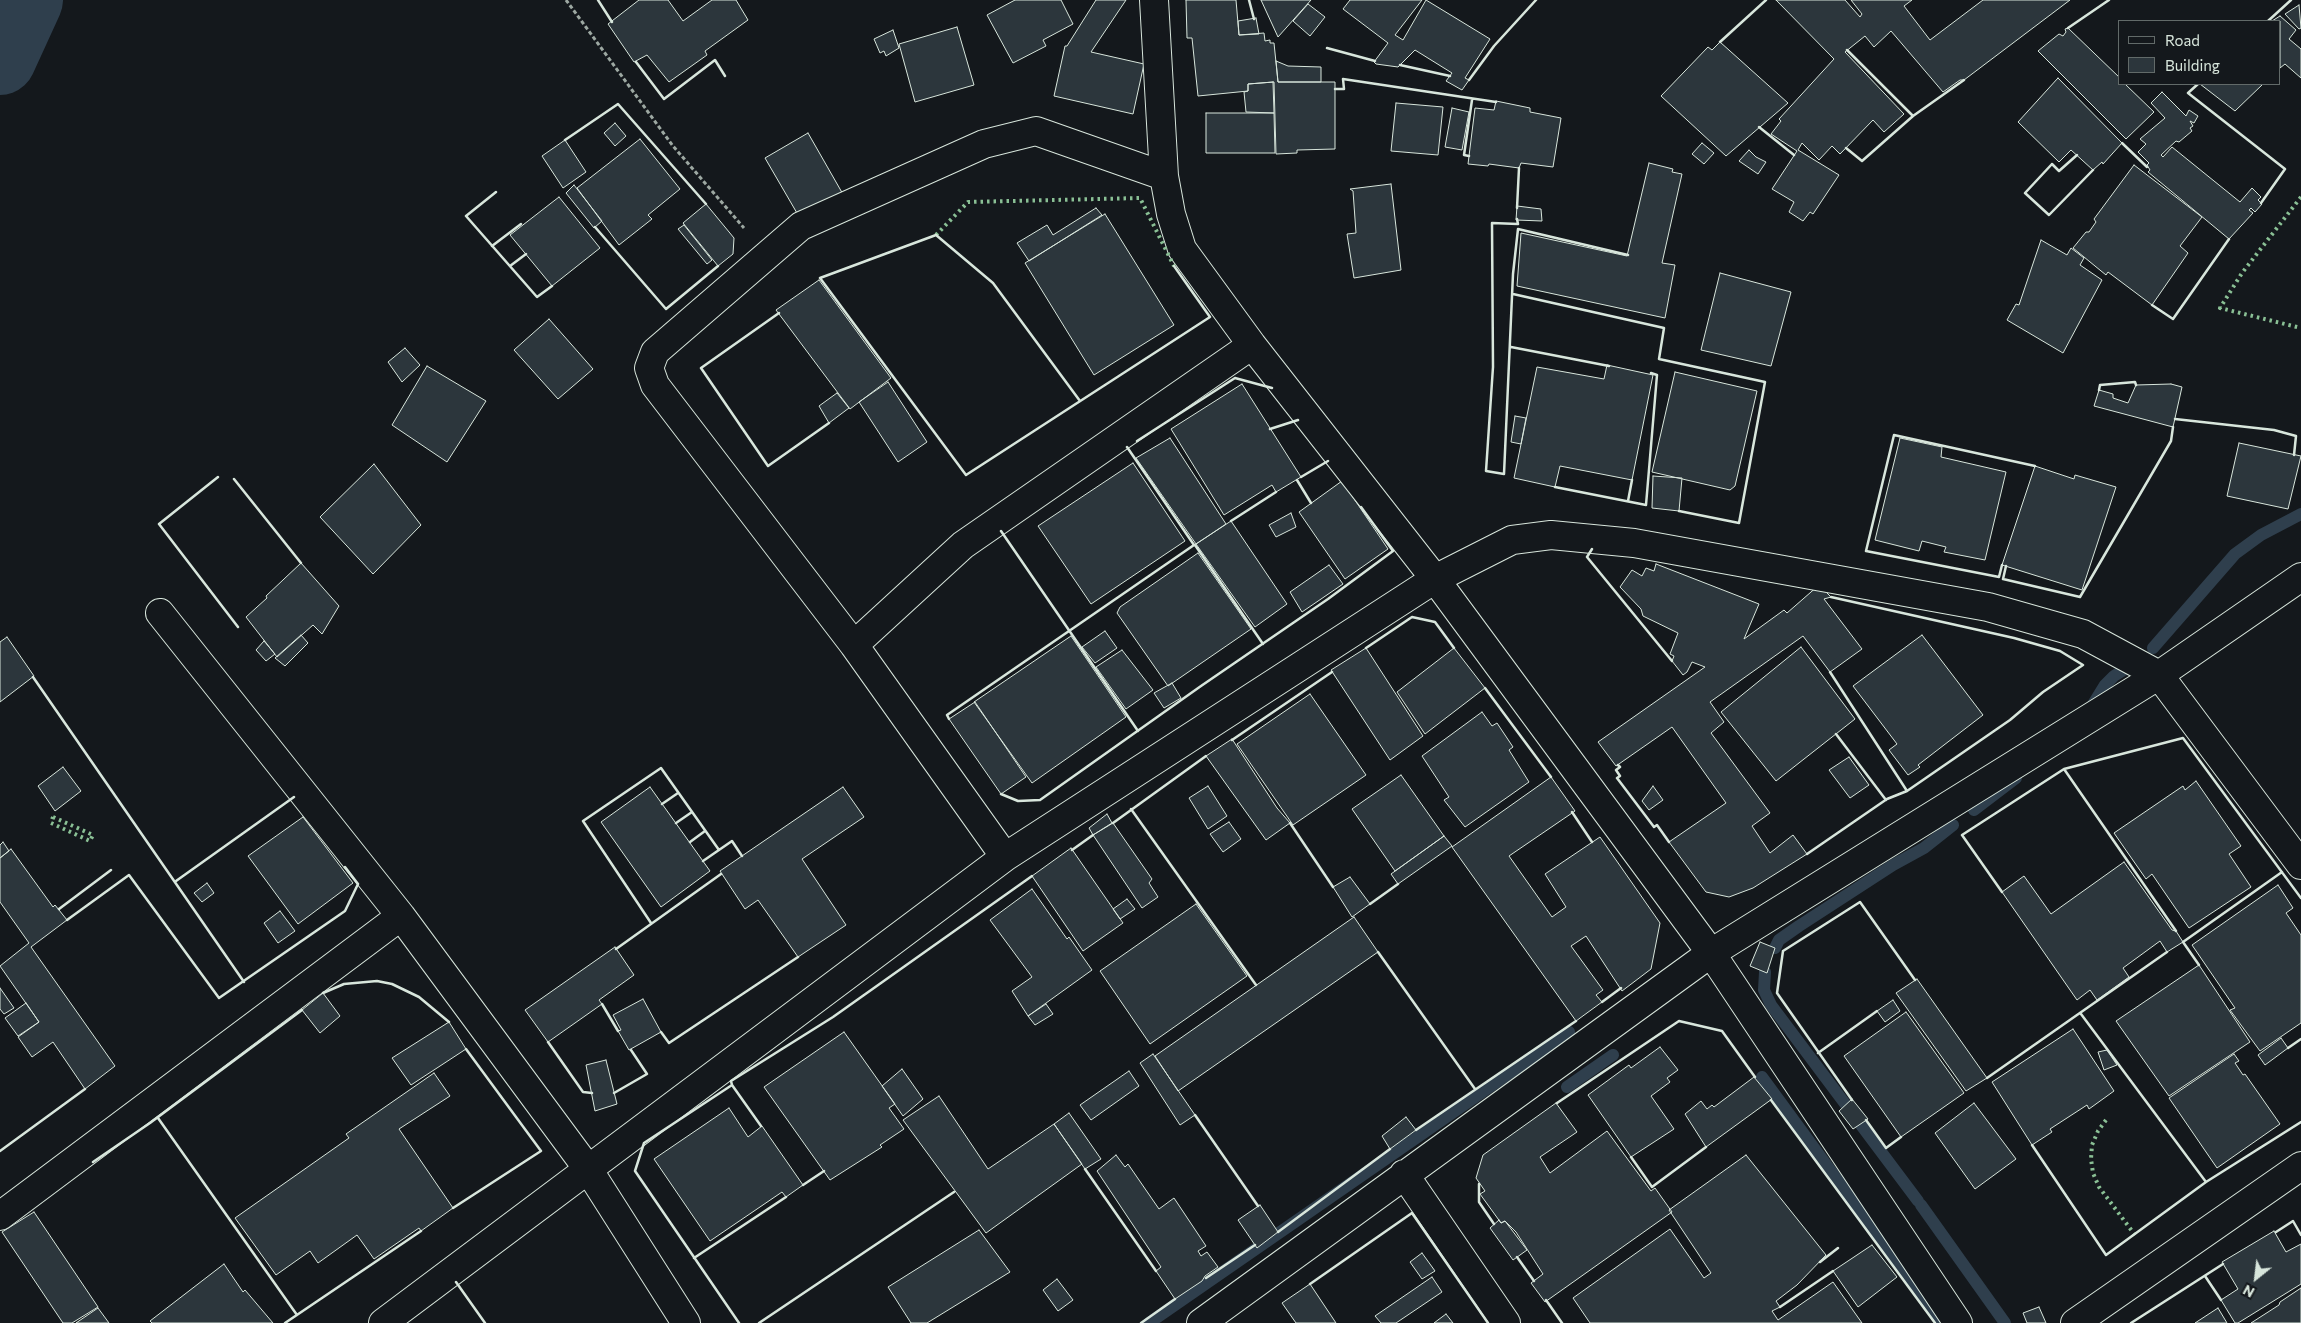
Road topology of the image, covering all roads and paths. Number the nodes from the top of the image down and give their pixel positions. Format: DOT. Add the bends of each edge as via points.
graph roads {
  1 [pos="566,0"];
  2 [pos="1154,0"];
  3 [pos="1164,176"];
  4 [pos="767,255"];
  5 [pos="1252,345"];
  6 [pos="2301,577"];
  7 [pos="1435,579"];
  8 [pos="160,614"];
  9 [pos="854,645"];
  10 [pos="2159,675"];
  11 [pos="1005,857"];
  12 [pos="2301,865"];
  13 [pos="401,916"];
  14 [pos="1711,953"];
  15 [pos="2301,1166"];
  16 [pos="588,1169"];
  17 [pos="1404,1174"];
  18 [pos="0,1216"];
  19 [pos="383,1323"];
  20 [pos="686,1323"];
  21 [pos="1201,1323"];
  22 [pos="1506,1323"];
  23 [pos="1958,1323"];
  24 [pos="2075,1323"];
  1 -- 4 [label="path" via="673,146"];
  2 -- 3 [label="street"];
  3 -- 4 [label="street" via="1036,131 984,144 800,226"];
  3 -- 5 [label="street" via="1170,214 1182,249"];
  4 -- 9 [label="street" via="655,352 649,368 655,385"];
  5 -- 7 [label="street"];
  5 -- 9 [label="street" via="963,545"];
  6 -- 10 [label="street"];
  7 -- 10 [label="street" via="1512,540 1551,535 1634,543 1988,607 2083,634"];
  7 -- 11 [label="street"];
  7 -- 14 [label="street"];
  8 -- 13 [label="street"];
  9 -- 11 [label="street"];
  10 -- 12 [label="street"];
  10 -- 14 [label="street"];
  11 -- 16 [label="street"];
  13 -- 16 [label="street"];
  13 -- 18 [label="street"];
  14 -- 17 [label="street"];
  14 -- 23 [label="street"];
  15 -- 24 [label="street"];
  16 -- 19 [label="street"];
  16 -- 20 [label="street"];
  17 -- 21 [label="street"];
  17 -- 22 [label="street"];
}
